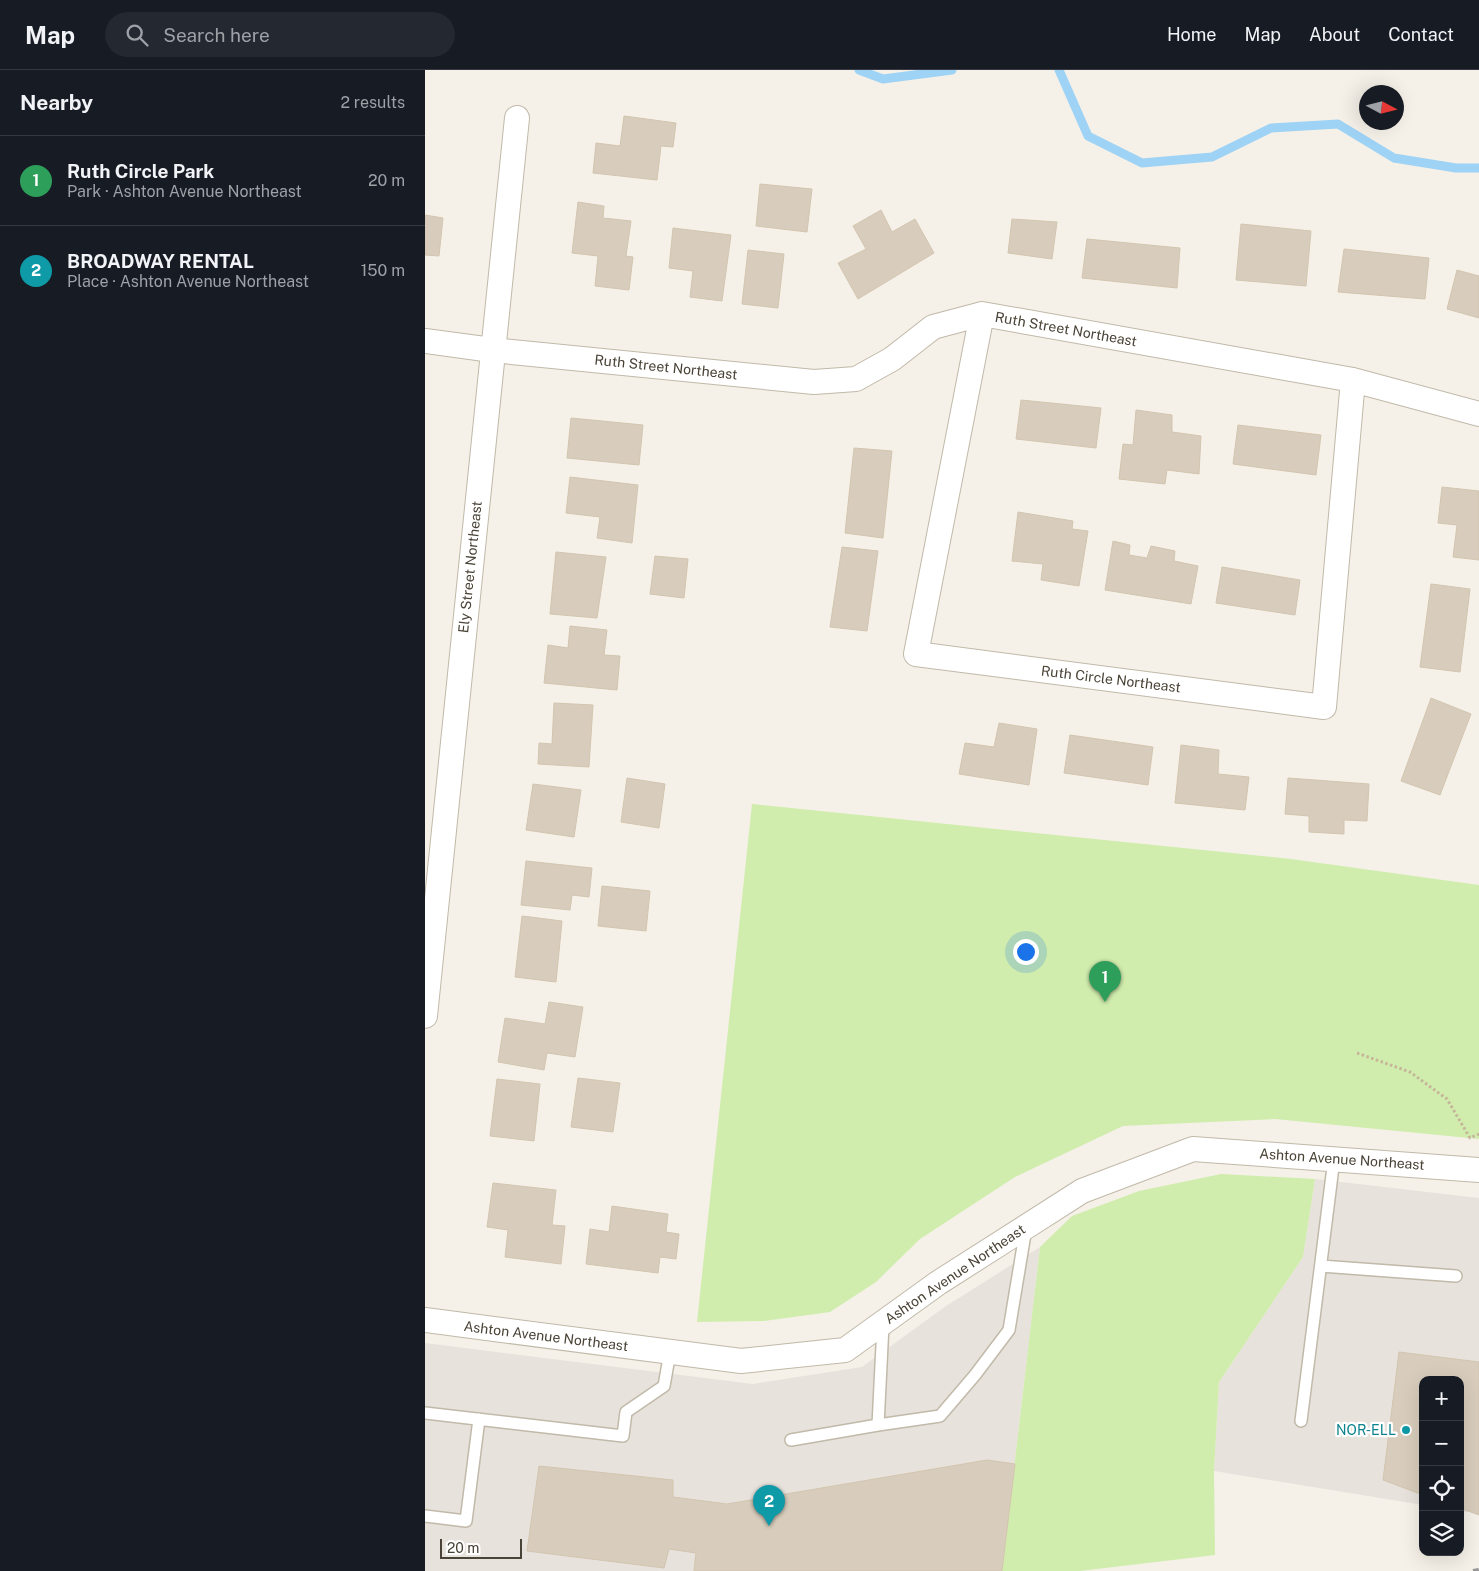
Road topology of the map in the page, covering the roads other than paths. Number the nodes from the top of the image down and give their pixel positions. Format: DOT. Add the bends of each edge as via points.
graph roads {
  1 [pos="517,118"];
  2 [pos="982,314"];
  3 [pos="425,342"];
  4 [pos="492,350"];
  5 [pos="1353,380"];
  6 [pos="1479,414"];
  7 [pos="425,1016"];
  8 [pos="1334,1159"];
  9 [pos="1479,1170"];
  10 [pos="1026,1227"];
  11 [pos="1321,1266"];
  12 [pos="1456,1276"];
  13 [pos="425,1320"];
  14 [pos="883,1323"];
  15 [pos="670,1352"];
  16 [pos="425,1413"];
  17 [pos="479,1419"];
  18 [pos="1301,1420"];
  19 [pos="878,1425"];
  20 [pos="791,1440"];
  21 [pos="425,1516"];
  1 -- 4 [label="street, Ely Street Northeast"];
  2 -- 4 [label="street, Ruth Street Northeast" via="933,327 892,360 856,379 814,382"];
  2 -- 5 [label="street, Ruth Street Northeast"];
  2 -- 5 [label="street, Ruth Circle Northeast" via="916,654 1325,707"];
  3 -- 4 [label="street, Ruth Street Northeast"];
  4 -- 7 [label="street, Ely Street Northeast"];
  5 -- 6 [label="street, Ruth Street Northeast"];
  8 -- 9 [label="street, Ashton Avenue Northeast"];
  8 -- 10 [label="street, Ashton Avenue Northeast" via="1193,1149 1082,1191"];
  8 -- 11 [label="lane"];
  10 -- 14 [label="street, Ashton Avenue Northeast" via="938,1283"];
  10 -- 19 [label="lane" via="1009,1330 939,1416"];
  11 -- 12 [label="lane"];
  11 -- 18 [label="lane"];
  13 -- 15 [label="street, Ashton Avenue Northeast"];
  14 -- 15 [label="street, Ashton Avenue Northeast" via="845,1350 741,1361"];
  14 -- 19 [label="lane"];
  15 -- 17 [label="lane" via="665,1386 626,1412 623,1436"];
  16 -- 17 [label="lane"];
  17 -- 21 [label="lane" via="467,1521"];
  19 -- 20 [label="lane"];
}
